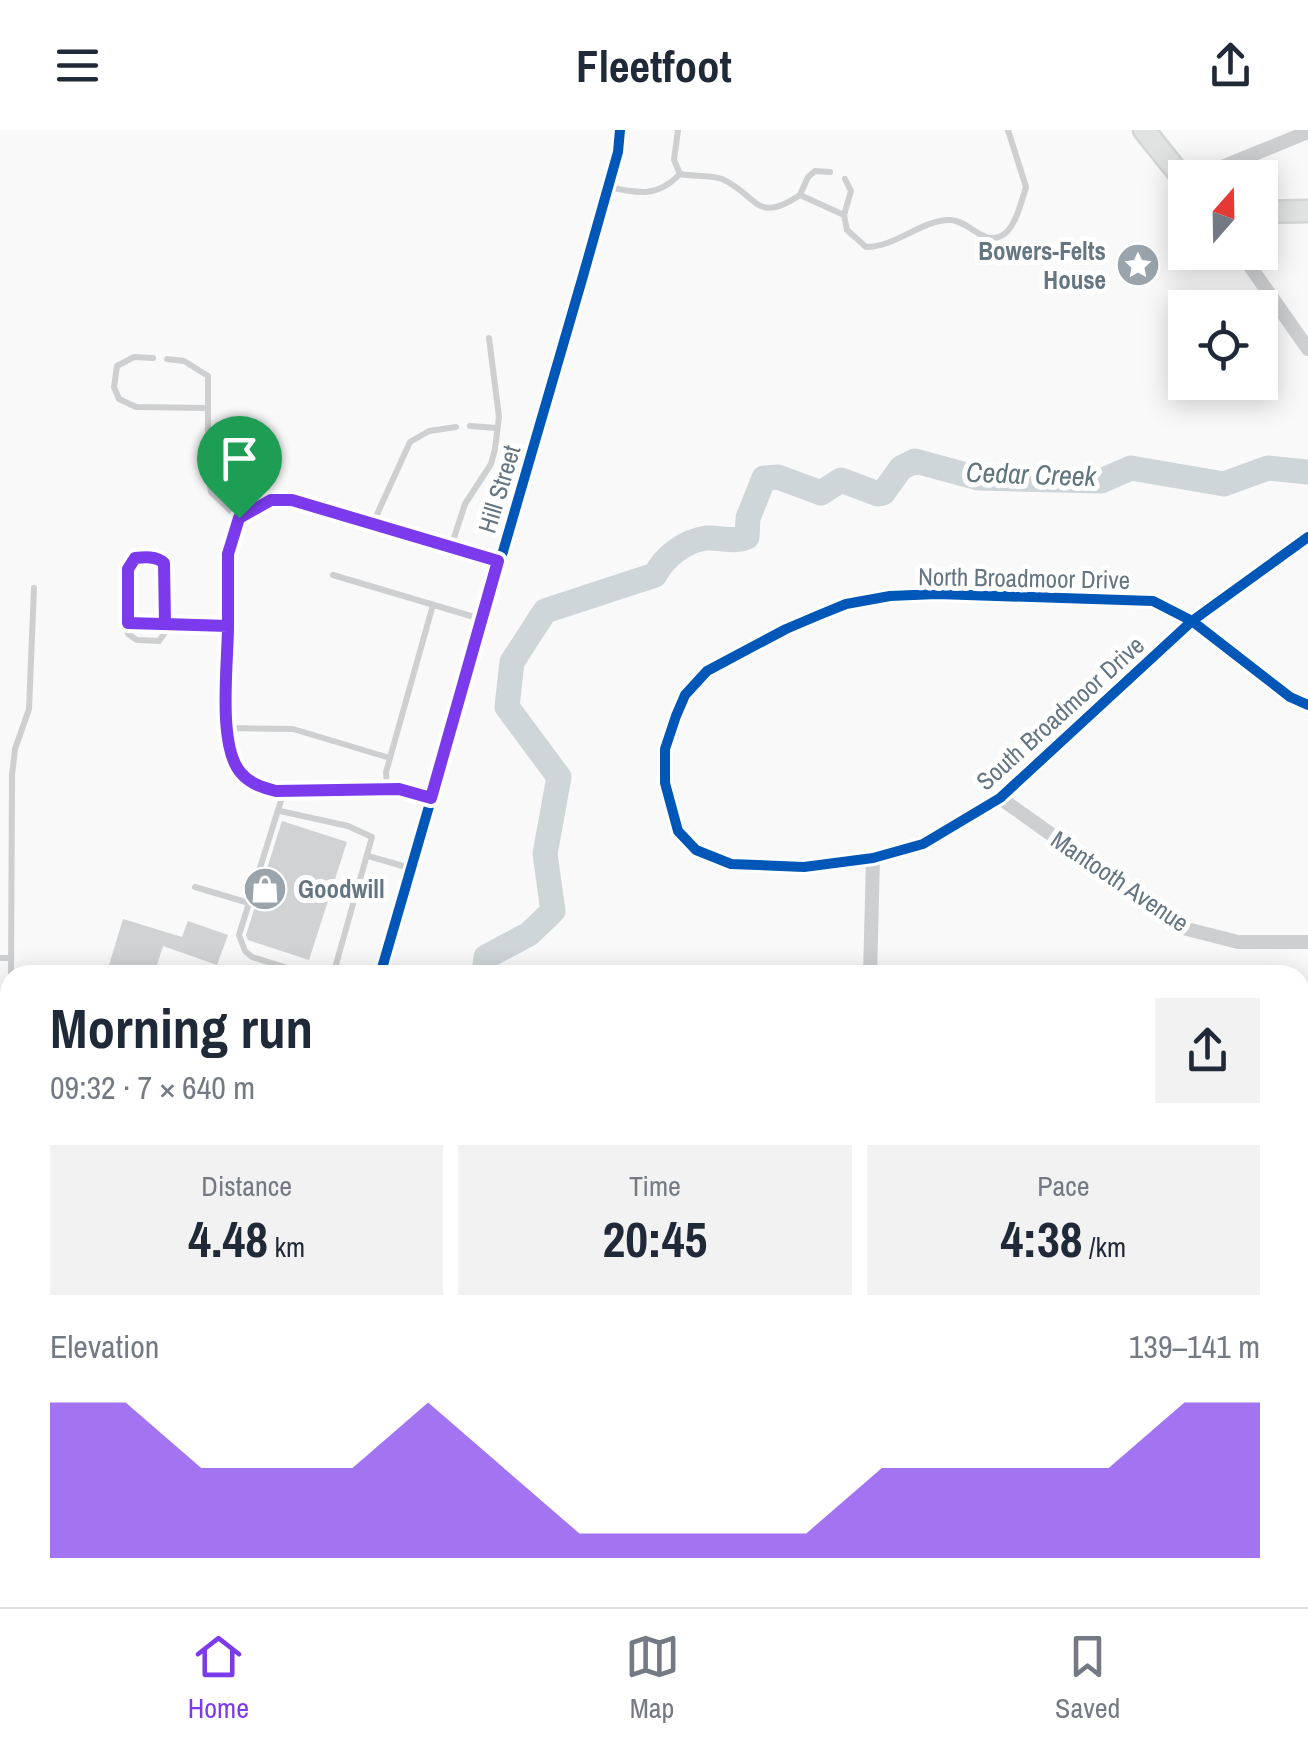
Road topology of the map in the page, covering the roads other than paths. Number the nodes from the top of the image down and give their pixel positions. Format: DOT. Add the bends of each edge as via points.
graph roads {
  1 [pos="620,130"];
  2 [pos="678,130"];
  3 [pos="1008,130"];
  4 [pos="1144,130"];
  5 [pos="1308,132"];
  6 [pos="1168,160"];
  7 [pos="1239,160"];
  8 [pos="830,172"];
  9 [pos="680,174"];
  10 [pos="845,179"];
  11 [pos="608,187"];
  12 [pos="800,195"];
  13 [pos="1308,211"];
  14 [pos="1278,212"];
  15 [pos="844,215"];
  16 [pos="1253,270"];
  17 [pos="489,338"];
  18 [pos="1308,349"];
  19 [pos="154,358"];
  20 [pos="167,359"];
  21 [pos="208,408"];
  22 [pos="470,426"];
  23 [pos="456,427"];
  24 [pos="498,428"];
  25 [pos="239,518"];
  26 [pos="373,524"];
  27 [pos="1308,537"];
  28 [pos="452,547"];
  29 [pos="498,561"];
  30 [pos="333,576"];
  31 [pos="34,588"];
  32 [pos="433,604"];
  33 [pos="482,619"];
  34 [pos="1192,621"];
  35 [pos="128,623"];
  36 [pos="165,624"];
  37 [pos="228,626"];
  38 [pos="1308,705"];
  39 [pos="228,728"];
  40 [pos="390,758"];
  41 [pos="386,790"];
  42 [pos="284,791"];
  43 [pos="431,798"];
  44 [pos="1000,798"];
  45 [pos="280,810"];
  46 [pos="368,856"];
  47 [pos="873,858"];
  48 [pos="0,860"];
  49 [pos="11,860"];
  50 [pos="411,868"];
  51 [pos="195,887"];
  52 [pos="248,904"];
  53 [pos="1308,942"];
  54 [pos="0,958"];
  55 [pos="11,958"];
  56 [pos="11,965"];
  57 [pos="278,965"];
  58 [pos="337,965"];
  59 [pos="383,965"];
  60 [pos="870,965"];
  1 -- 11 [label="street, Hill Street"];
  2 -- 9 [label="lane" via="674,160"];
  3 -- 15 [label="lane" via="1026,187 1003,236 987,238 950,220 866,247 847,230"];
  4 -- 6 [label="street"];
  5 -- 7 [label="street"];
  8 -- 12 [label="lane" via="808,177"];
  9 -- 11 [label="lane" via="645,194"];
  9 -- 12 [label="lane" via="724,180 763,209"];
  10 -- 15 [label="lane" via="851,192"];
  11 -- 29 [label="street, Hill Street"];
  12 -- 15 [label="lane"];
  13 -- 14 [label="street"];
  16 -- 18 [label="street"];
  17 -- 24 [label="lane"];
  19 -- 21 [label="lane" via="118,366 119,399 136,407"];
  20 -- 21 [label="lane" via="208,376"];
  21 -- 25 [label="lane" via="211,492"];
  22 -- 24 [label="lane"];
  23 -- 26 [label="lane" via="410,442"];
  24 -- 28 [label="lane" via="491,464 465,504"];
  25 -- 26 [label="lane" via="271,500 292,500"];
  25 -- 37 [label="lane" via="228,554"];
  26 -- 28 [label="lane"];
  27 -- 34 [label="street, South Broadmoor Drive"];
  28 -- 29 [label="lane"];
  29 -- 33 [label="street, Hill Street"];
  30 -- 32 [label="lane"];
  31 -- 49 [label="lane" via="28,709 12,775"];
  32 -- 33 [label="lane"];
  32 -- 40 [label="lane"];
  33 -- 43 [label="street, Hill Street"];
  34 -- 38 [label="street, North Broadmoor Drive"];
  34 -- 44 [label="street, South Broadmoor Drive"];
  34 -- 47 [label="street, North Broadmoor Drive" via="1164,604 1137,599 890,596 833,609 707,671 685,695 666,748 673,822 686,840 708,856 759,867"];
  35 -- 36 [label="lane"];
  35 -- 36 [label="lane" via="128,634 138,640 159,641"];
  35 -- 36 [label="lane" via="128,569 135,558 156,558 164,563"];
  36 -- 37 [label="lane"];
  37 -- 39 [label="lane"];
  39 -- 40 [label="lane" via="293,729"];
  39 -- 42 [label="lane" via="242,775"];
  40 -- 41 [label="lane"];
  41 -- 42 [label="lane"];
  41 -- 43 [label="lane"];
  42 -- 45 [label="lane"];
  43 -- 50 [label="street, Hill Street"];
  44 -- 47 [label="street, South Broadmoor Drive" via="923,844"];
  44 -- 53 [label="street, Mantooth Avenue" via="1183,928 1238,942"];
  45 -- 46 [label="lane" via="366,833 372,840"];
  45 -- 52 [label="lane"];
  46 -- 50 [label="lane"];
  46 -- 58 [label="lane"];
  47 -- 60 [label="street"];
  48 -- 49 [label="lane"];
  49 -- 55 [label="lane"];
  50 -- 59 [label="street, Hill Street"];
  51 -- 52 [label="lane"];
  52 -- 57 [label="lane" via="239,935 245,950"];
  54 -- 55 [label="lane"];
  55 -- 56 [label="lane"];
}
